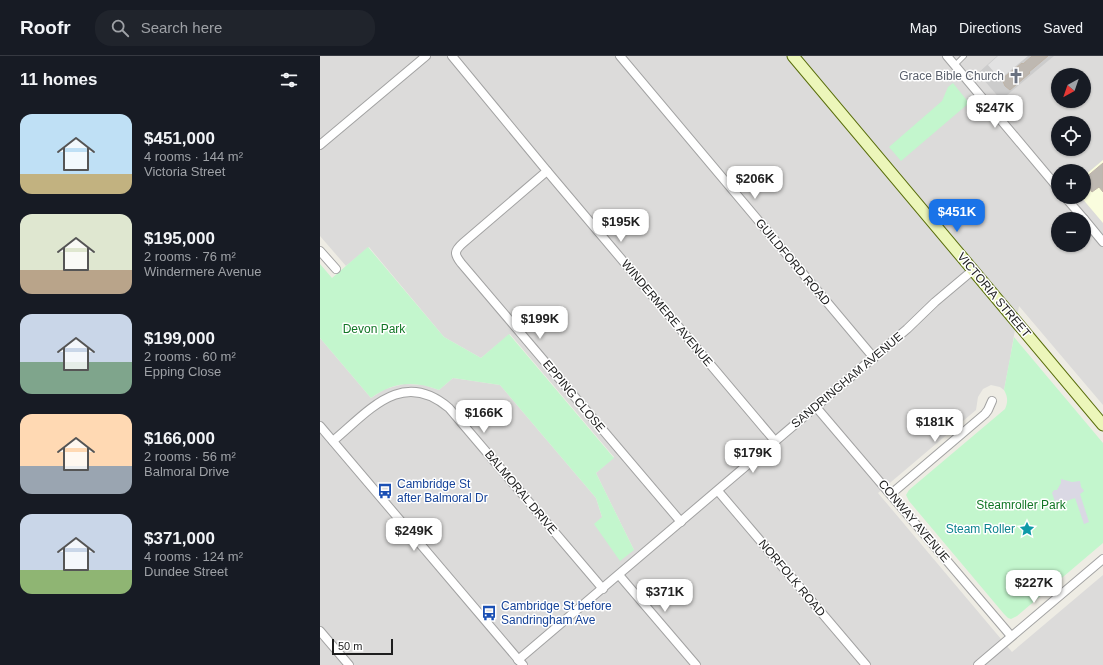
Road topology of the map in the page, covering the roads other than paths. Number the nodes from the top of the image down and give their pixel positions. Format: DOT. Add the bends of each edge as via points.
graph roads {
  1 [pos="426,56"];
  2 [pos="452,56"];
  3 [pos="620,56"];
  4 [pos="793,56"];
  5 [pos="946,56"];
  6 [pos="964,56"];
  7 [pos="954,65"];
  8 [pos="320,146"];
  9 [pos="547,171"];
  10 [pos="1051,180"];
  11 [pos="1071,204"];
  12 [pos="1078,212"];
  13 [pos="1091,227"];
  14 [pos="1103,242"];
  15 [pos="320,251"];
  16 [pos="336,269"];
  17 [pos="973,270"];
  18 [pos="874,358"];
  19 [pos="992,401"];
  20 [pos="816,407"];
  21 [pos="1103,425"];
  22 [pos="320,426"];
  23 [pos="333,441"];
  24 [pos="775,441"];
  25 [pos="718,490"];
  26 [pos="891,494"];
  27 [pos="681,522"];
  28 [pos="1103,559"];
  29 [pos="619,575"];
  30 [pos="603,588"];
  31 [pos="320,631"];
  32 [pos="1011,636"];
  33 [pos="521,662"];
  34 [pos="349,665"];
  35 [pos="696,665"];
  36 [pos="866,665"];
  37 [pos="978,665"];
  1 -- 8 [label="street"];
  2 -- 9 [label="street, WINDERMERE AVENUE"];
  3 -- 18 [label="street, GUILDFORD ROAD"];
  4 -- 17 [label="street, VICTORIA STREET"];
  5 -- 7 [label="street"];
  6 -- 7 [label="lane"];
  7 -- 10 [label="street"];
  9 -- 24 [label="street, WINDERMERE AVENUE"];
  9 -- 27 [label="street, EPPING CLOSE" via="462,243 456,250 457,258"];
  11 -- 12 [label="street"];
  13 -- 14 [label="street"];
  15 -- 16 [label="street"];
  17 -- 18 [label="street, SANDRINGHAM AVENUE"];
  17 -- 21 [label="street, VICTORIA STREET"];
  18 -- 20 [label="street, SANDRINGHAM AVENUE"];
  19 -- 26 [label="street" via="985,414"];
  20 -- 24 [label="street, SANDRINGHAM AVENUE"];
  20 -- 26 [label="street, CONWAY AVENUE"];
  22 -- 23 [label="street"];
  23 -- 30 [label="street, BALMORAL DRIVE" via="376,405 394,395 416,392 437,399 449,408"];
  23 -- 33 [label="street"];
  24 -- 25 [label="street, SANDRINGHAM AVENUE"];
  25 -- 27 [label="street, SANDRINGHAM AVENUE"];
  25 -- 36 [label="street, NORFOLK ROAD"];
  26 -- 32 [label="street, CONWAY AVENUE"];
  27 -- 29 [label="street, SANDRINGHAM AVENUE"];
  28 -- 32 [label="street"];
  29 -- 30 [label="street, SANDRINGHAM AVENUE"];
  29 -- 35 [label="street"];
  30 -- 33 [label="street, SANDRINGHAM AVENUE"];
  31 -- 34 [label="street"];
  32 -- 37 [label="street"];
}
